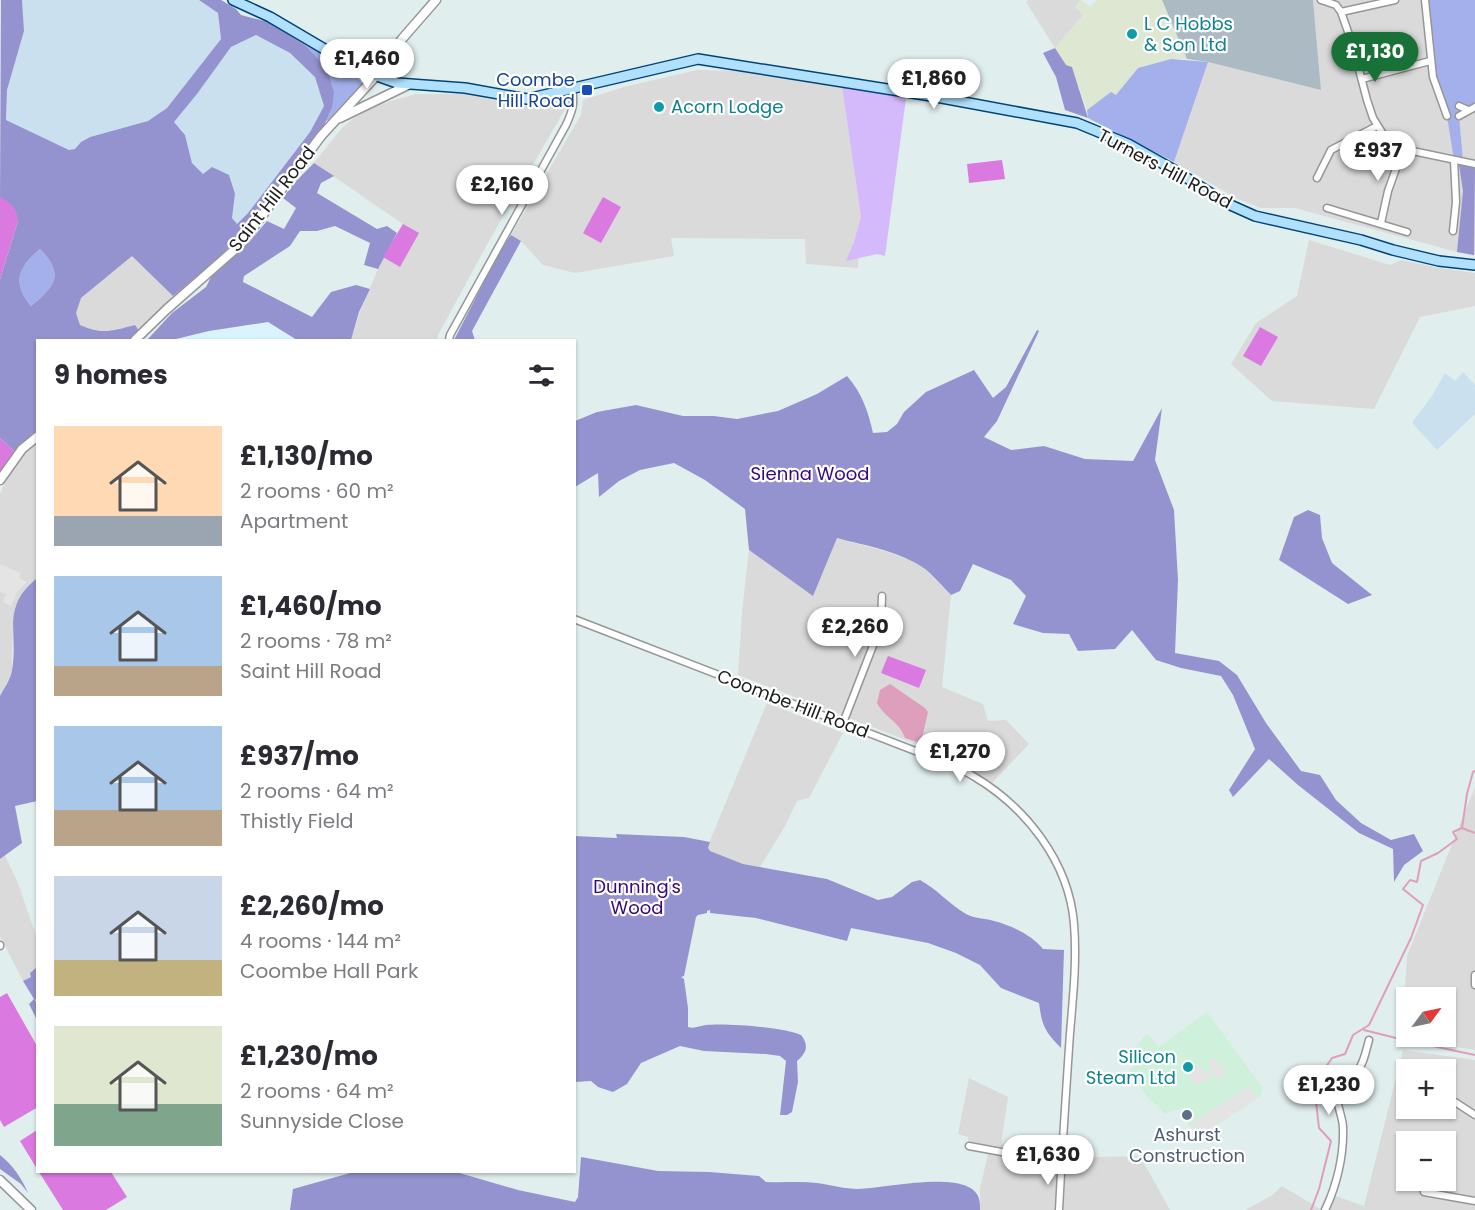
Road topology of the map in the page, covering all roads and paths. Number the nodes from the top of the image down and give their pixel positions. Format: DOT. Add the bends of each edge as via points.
graph roads {
  1 [pos="233,0"];
  2 [pos="436,0"];
  3 [pos="1321,0"];
  4 [pos="1395,0"];
  5 [pos="1425,0"];
  6 [pos="1341,12"];
  7 [pos="1430,61"];
  8 [pos="376,76"];
  9 [pos="1362,79"];
  10 [pos="410,84"];
  11 [pos="572,90"];
  12 [pos="1459,106"];
  13 [pos="1471,108"];
  14 [pos="1447,116"];
  15 [pos="1460,116"];
  16 [pos="336,120"];
  17 [pos="1377,126"];
  18 [pos="1403,149"];
  19 [pos="1454,160"];
  20 [pos="1475,164"];
  21 [pos="1317,178"];
  22 [pos="1327,208"];
  23 [pos="1382,223"];
  24 [pos="1453,231"];
  25 [pos="1407,232"];
  26 [pos="1475,265"];
  27 [pos="136,339"];
  28 [pos="449,339"];
  29 [pos="36,438"];
  30 [pos="0,480"];
  31 [pos="882,596"];
  32 [pos="576,620"];
  33 [pos="843,723"];
  34 [pos="1475,975"];
  35 [pos="1475,985"];
  36 [pos="1369,1040"];
  37 [pos="1456,1103"];
  38 [pos="1475,1115"];
  39 [pos="969,1146"];
  40 [pos="1061,1163"];
  41 [pos="0,1180"];
  42 [pos="1424,1192"];
  43 [pos="1475,1201"];
  44 [pos="31,1210"];
  45 [pos="1059,1210"];
  46 [pos="1325,1210"];
  1 -- 8 [label="main road, Turners Hill Road"];
  2 -- 8 [label="street, Saint Hill Road"];
  3 -- 6 [label="street" via="1336,5"];
  4 -- 6 [label="street"];
  5 -- 7 [label="street"];
  6 -- 9 [label="street"];
  7 -- 9 [label="street"];
  7 -- 14 [label="street"];
  8 -- 10 [label="main road, Turners Hill Road"];
  8 -- 16 [label="street, Saint Hill Road"];
  9 -- 17 [label="street"];
  10 -- 11 [label="main road, Turners Hill Road" via="465,88 527,99"];
  10 -- 16 [label="street"];
  11 -- 26 [label="main road, Turners Hill Road" via="698,59 1011,110 1077,123 1128,144 1255,216 1428,258"];
  11 -- 28 [label="street" via="573,111"];
  12 -- 13 [label="street"];
  13 -- 15 [label="street"];
  16 -- 27 [label="street, Saint Hill Road" via="241,244"];
  17 -- 18 [label="street"];
  17 -- 21 [label="street" via="1331,150"];
  18 -- 19 [label="street"];
  18 -- 23 [label="street"];
  19 -- 20 [label="street"];
  19 -- 24 [label="street"];
  22 -- 23 [label="street"];
  23 -- 25 [label="street"];
  29 -- 30 [label="street" via="22,449"];
  31 -- 33 [label="street" via="881,626"];
  32 -- 33 [label="street, Coombe Hill Road"];
  33 -- 40 [label="street, Coombe Hill Road" via="973,776 1023,814 1058,866 1074,925"];
  34 -- 35 [label="street"];
  36 -- 46 [label="street" via="1358,1071 1337,1090 1344,1126 1334,1190"];
  37 -- 38 [label="street"];
  39 -- 40 [label="street"];
  40 -- 45 [label="street, Coombe Hill Road"];
  41 -- 44 [label="street"];
  42 -- 43 [label="street"];
}
